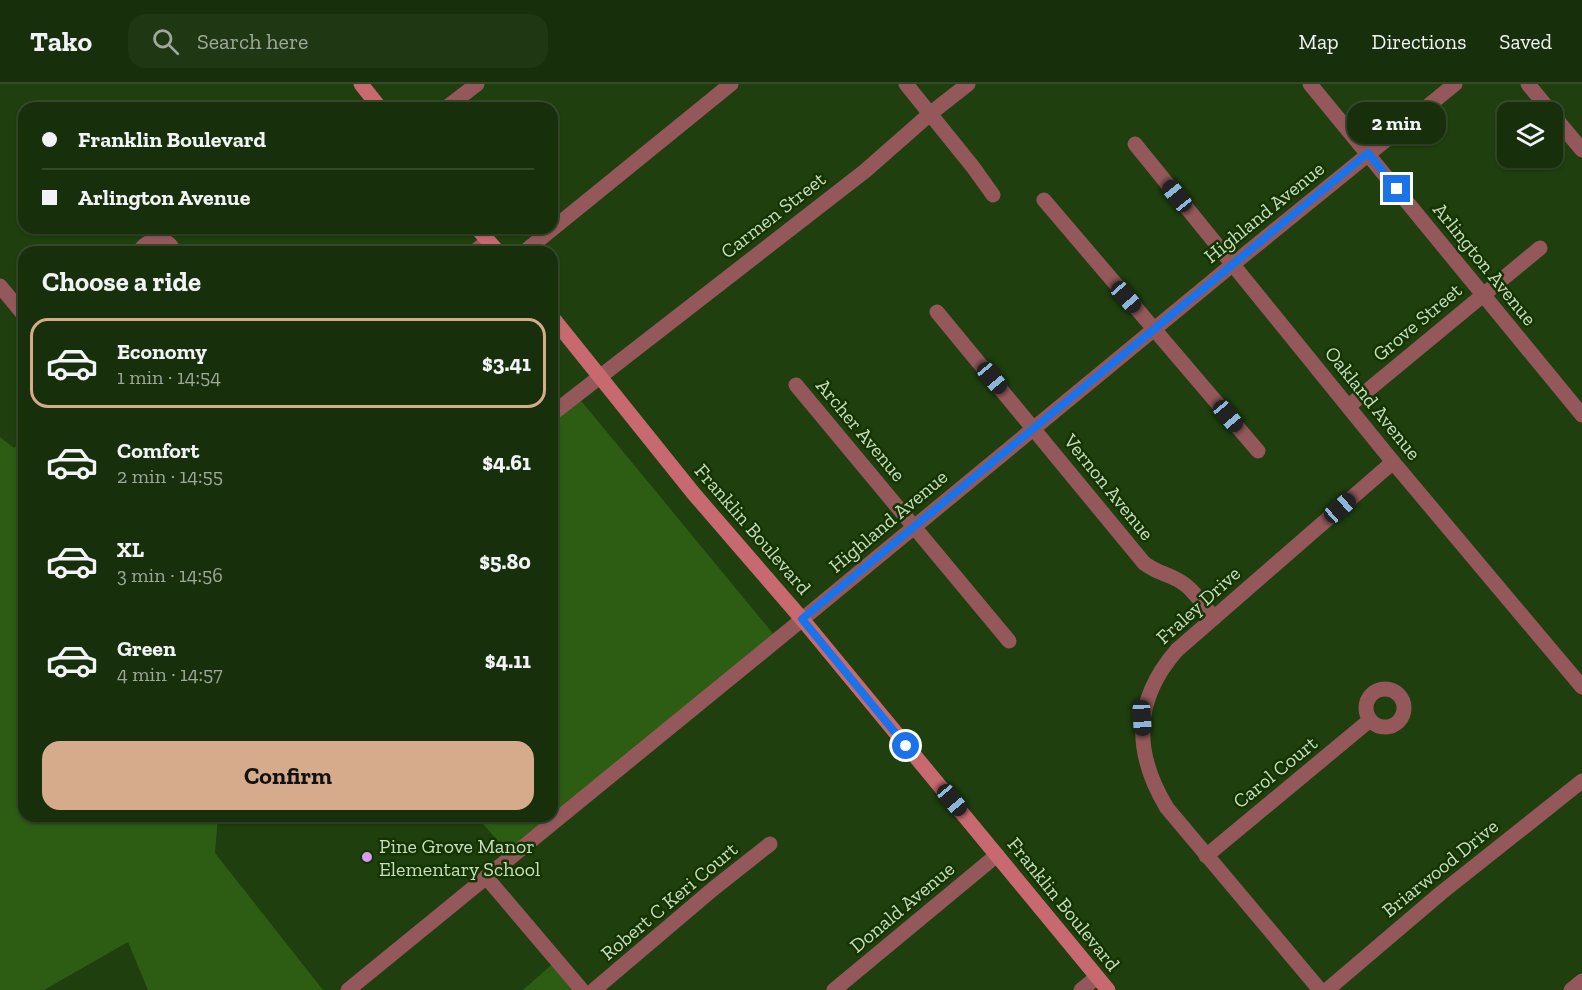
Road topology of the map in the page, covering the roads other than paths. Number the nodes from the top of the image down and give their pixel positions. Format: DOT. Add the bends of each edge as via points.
graph roads {
  1 [pos="361,84"];
  2 [pos="477,84"];
  3 [pos="730,84"];
  4 [pos="906,84"];
  5 [pos="968,84"];
  6 [pos="1310,84"];
  7 [pos="1455,84"];
  8 [pos="1528,84"];
  9 [pos="375,102"];
  10 [pos="454,102"];
  11 [pos="1543,102"];
  12 [pos="931,113"];
  13 [pos="1563,127"];
  14 [pos="1135,144"];
  15 [pos="1582,150"];
  16 [pos="1368,153"];
  17 [pos="993,195"];
  18 [pos="1044,200"];
  19 [pos="558,224"];
  20 [pos="482,234"];
  21 [pos="546,234"];
  22 [pos="144,246"];
  23 [pos="171,246"];
  24 [pos="493,246"];
  25 [pos="531,246"];
  26 [pos="1540,248"];
  27 [pos="1232,265"];
  28 [pos="0,286"];
  29 [pos="1483,295"];
  30 [pos="18,308"];
  31 [pos="937,312"];
  32 [pos="558,324"];
  33 [pos="1154,329"];
  34 [pos="601,376"];
  35 [pos="796,385"];
  36 [pos="1350,405"];
  37 [pos="558,409"];
  38 [pos="1582,415"];
  39 [pos="1034,428"];
  40 [pos="1257,451"];
  41 [pos="1393,462"];
  42 [pos="914,526"];
  43 [pos="1214,618"];
  44 [pos="802,619"];
  45 [pos="1009,641"];
  46 [pos="1582,687"];
  47 [pos="1370,720"];
  48 [pos="1582,781"];
  49 [pos="558,818"];
  50 [pos="553,822"];
  51 [pos="770,844"];
  52 [pos="997,855"];
  53 [pos="1206,856"];
  54 [pos="486,877"];
  55 [pos="1097,977"];
  56 [pos="1582,981"];
  57 [pos="348,990"];
  58 [pos="582,990"];
  59 [pos="594,990"];
  60 [pos="834,990"];
  61 [pos="1081,990"];
  62 [pos="1108,990"];
  63 [pos="1320,990"];
  64 [pos="1327,990"];
  65 [pos="1571,990"];
  1 -- 9 [label="street"];
  2 -- 10 [label="street"];
  3 -- 19 [label="street"];
  4 -- 12 [label="street"];
  5 -- 12 [label="street, Carmen Street"];
  6 -- 16 [label="street, Arlington Avenue"];
  7 -- 16 [label="street, Highland Avenue"];
  8 -- 11 [label="street"];
  12 -- 17 [label="street"];
  12 -- 34 [label="street, Carmen Street" via="865,171"];
  13 -- 15 [label="street"];
  14 -- 27 [label="street, Oakland Avenue"];
  16 -- 27 [label="street, Highland Avenue"];
  16 -- 29 [label="street, Arlington Avenue"];
  18 -- 33 [label="street"];
  20 -- 24 [label="street"];
  21 -- 25 [label="street"];
  22 -- 23 [label="street" via="153,239"];
  26 -- 29 [label="street, Grove Street"];
  27 -- 33 [label="street, Highland Avenue"];
  27 -- 36 [label="street, Oakland Avenue"];
  28 -- 30 [label="street"];
  29 -- 36 [label="street, Grove Street"];
  29 -- 38 [label="street, Arlington Avenue"];
  31 -- 39 [label="street, Vernon Avenue"];
  32 -- 34 [label="street, Franklin Boulevard"];
  33 -- 39 [label="street, Highland Avenue"];
  33 -- 40 [label="street"];
  34 -- 37 [label="street, Carmen Street"];
  34 -- 44 [label="street, Franklin Boulevard" via="694,494"];
  35 -- 42 [label="street, Archer Avenue"];
  36 -- 41 [label="street, Oakland Avenue"];
  39 -- 42 [label="street, Highland Avenue"];
  39 -- 43 [label="street, Vernon Avenue" via="1144,563 1189,587"];
  41 -- 43 [label="street, Fraley Drive"];
  41 -- 46 [label="street, Oakland Avenue"];
  42 -- 44 [label="street, Highland Avenue"];
  42 -- 45 [label="street, Archer Avenue"];
  43 -- 53 [label="street, Fraley Drive" via="1162,667 1142,718 1144,754 1155,788"];
  44 -- 49 [label="street, Highland Avenue"];
  44 -- 52 [label="street, Franklin Boulevard"];
  47 -- 53 [label="street, Carol Court"];
  48 -- 64 [label="street, Briarwood Drive"];
  50 -- 54 [label="street, Highland Avenue"];
  51 -- 59 [label="street, Robert C Keri Court"];
  52 -- 55 [label="street, Franklin Boulevard"];
  52 -- 60 [label="street, Donald Avenue"];
  53 -- 63 [label="street, Fraley Drive"];
  54 -- 57 [label="street, Highland Avenue"];
  54 -- 58 [label="street"];
  55 -- 61 [label="street"];
  55 -- 62 [label="street, Franklin Boulevard"];
  56 -- 65 [label="street"];
}
